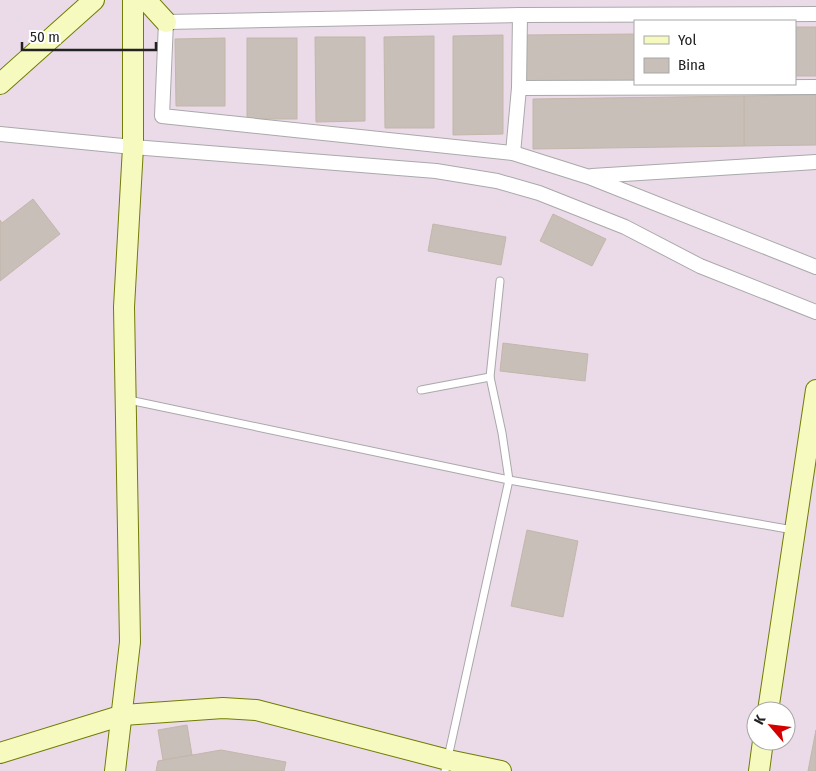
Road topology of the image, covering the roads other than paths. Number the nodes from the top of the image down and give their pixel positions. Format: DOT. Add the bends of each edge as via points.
graph roads {
  1 [pos="94,0"];
  2 [pos="133,0"];
  3 [pos="146,0"];
  4 [pos="816,14"];
  5 [pos="520,15"];
  6 [pos="166,22"];
  7 [pos="0,84"];
  8 [pos="816,87"];
  9 [pos="519,88"];
  10 [pos="0,134"];
  11 [pos="133,147"];
  12 [pos="513,153"];
  13 [pos="816,162"];
  14 [pos="589,177"];
  15 [pos="816,267"];
  16 [pos="500,281"];
  17 [pos="816,312"];
  18 [pos="490,377"];
  19 [pos="422,390"];
  20 [pos="816,390"];
  21 [pos="126,399"];
  22 [pos="509,480"];
  23 [pos="795,530"];
  24 [pos="769,701"];
  25 [pos="123,715"];
  26 [pos="762,751"];
  27 [pos="0,753"];
  28 [pos="446,765"];
  29 [pos="115,771"];
  30 [pos="501,771"];
  31 [pos="759,771"];
  1 -- 7 [label="street"];
  2 -- 11 [label="street"];
  3 -- 6 [label="street"];
  4 -- 5 [label="street"];
  5 -- 6 [label="street"];
  5 -- 9 [label="street"];
  6 -- 12 [label="street" via="162,116"];
  8 -- 9 [label="street"];
  9 -- 12 [label="street"];
  10 -- 11 [label="street"];
  11 -- 17 [label="street" via="436,171 497,182 539,194 625,228 700,266"];
  11 -- 21 [label="street" via="124,307"];
  12 -- 14 [label="street"];
  13 -- 14 [label="street"];
  14 -- 15 [label="street"];
  16 -- 18 [label="lane"];
  18 -- 19 [label="lane"];
  18 -- 22 [label="lane"];
  20 -- 23 [label="street"];
  21 -- 22 [label="lane"];
  21 -- 25 [label="street" via="130,642"];
  22 -- 23 [label="lane"];
  22 -- 28 [label="lane"];
  23 -- 24 [label="street"];
  25 -- 27 [label="street"];
  25 -- 28 [label="street" via="223,708 256,710"];
  25 -- 29 [label="street"];
  26 -- 31 [label="street"];
  28 -- 30 [label="street"];
}
